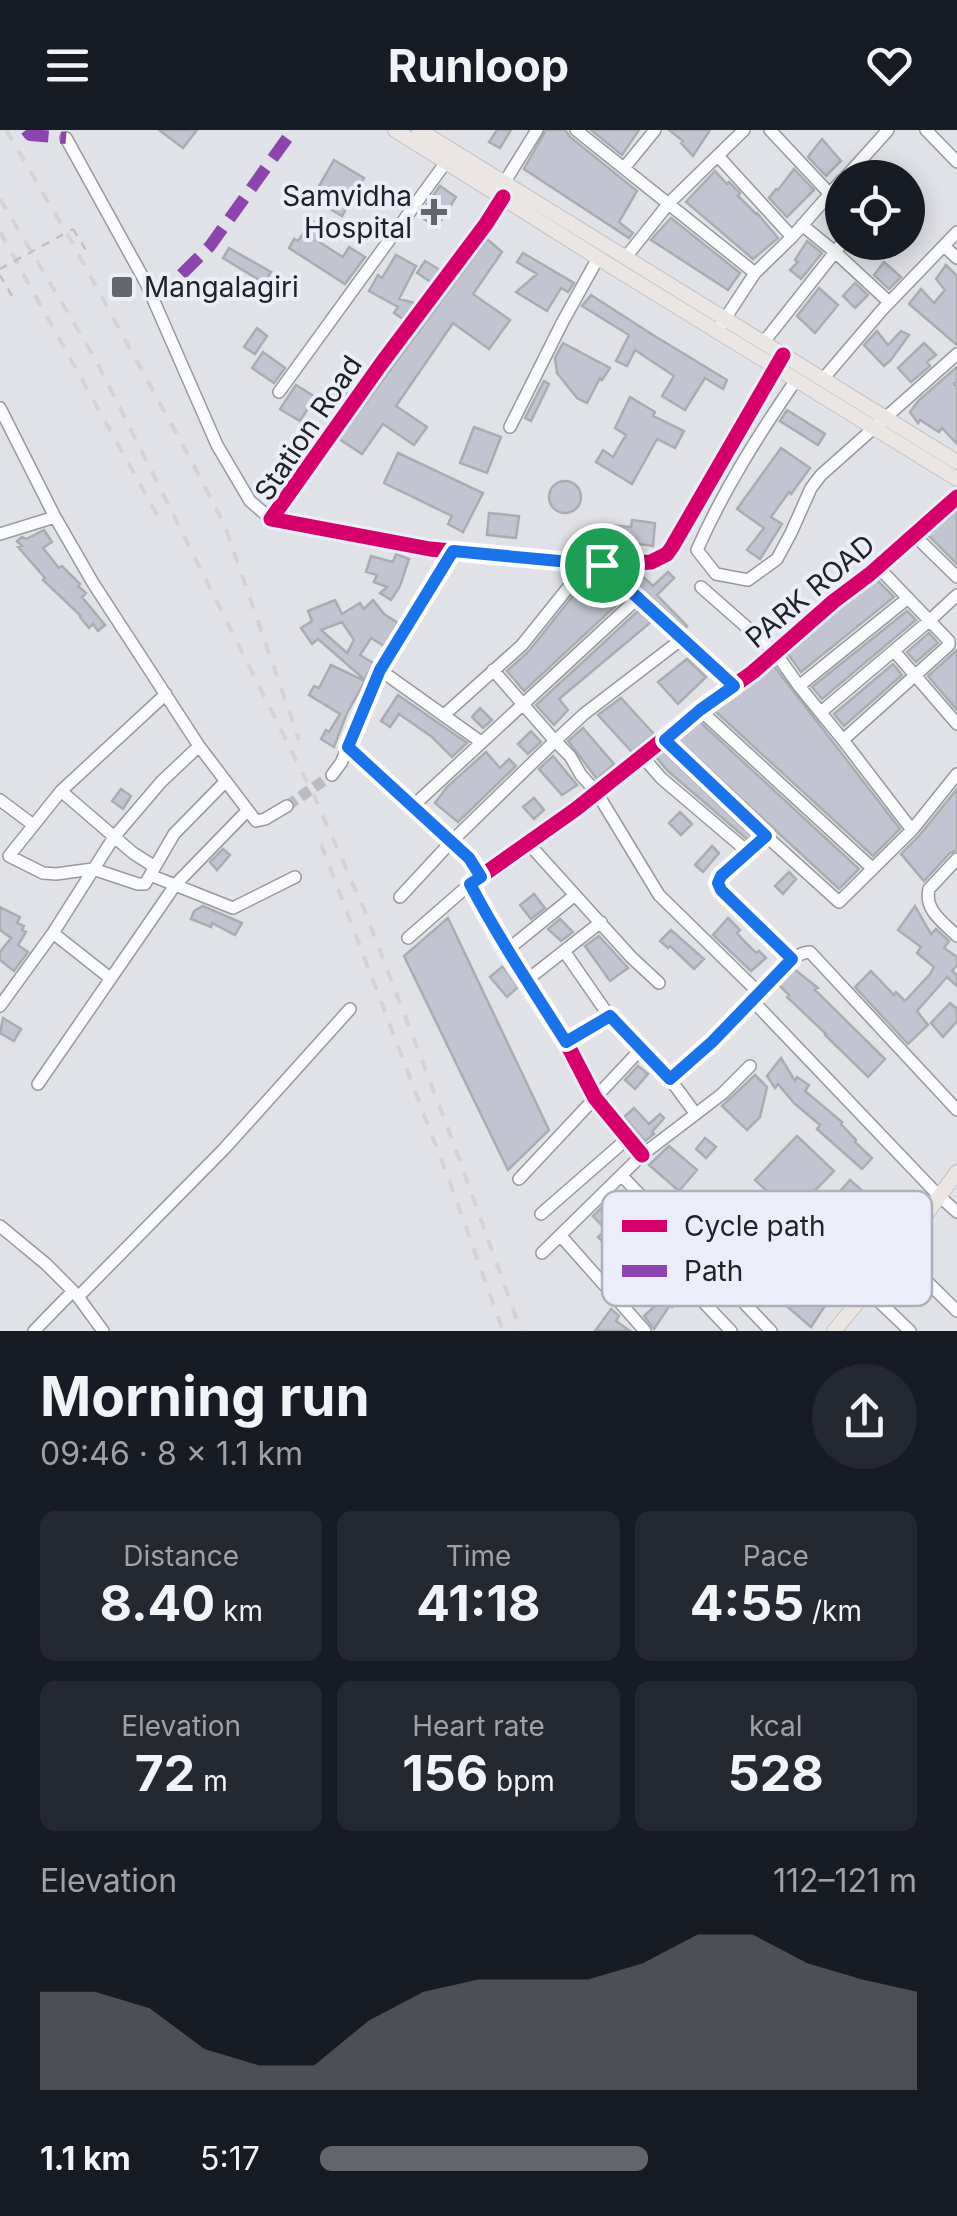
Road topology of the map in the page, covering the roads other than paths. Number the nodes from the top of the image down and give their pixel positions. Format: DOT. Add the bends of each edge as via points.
graph roads {
  1 [pos="395,130"];
  2 [pos="419,130"];
  3 [pos="537,130"];
  4 [pos="576,130"];
  5 [pos="654,130"];
  6 [pos="744,130"];
  7 [pos="770,130"];
  8 [pos="888,130"];
  9 [pos="926,130"];
  10 [pos="66,138"];
  11 [pos="718,156"];
  12 [pos="861,160"];
  13 [pos="446,162"];
  14 [pos="957,162"];
  15 [pos="624,168"];
  16 [pos="825,184"];
  17 [pos="504,190"];
  18 [pos="669,203"];
  19 [pos="825,204"];
  20 [pos="802,226"];
  21 [pos="957,232"];
  22 [pos="792,237"];
  23 [pos="825,239"];
  24 [pos="944,246"];
  25 [pos="626,257"];
  26 [pos="598,258"];
  27 [pos="957,258"];
  28 [pos="829,260"];
  29 [pos="851,260"];
  30 [pos="755,273"];
  31 [pos="889,302"];
  32 [pos="720,325"];
  33 [pos="763,342"];
  34 [pos="957,354"];
  35 [pos="779,361"];
  36 [pos="822,379"];
  37 [pos="796,380"];
  38 [pos="279,392"];
  39 [pos="0,408"];
  40 [pos="879,422"];
  41 [pos="510,427"];
  42 [pos="957,462"];
  43 [pos="957,478"];
  44 [pos="957,497"];
  45 [pos="55,517"];
  46 [pos="271,518"];
  47 [pos="0,534"];
  48 [pos="914,534"];
  49 [pos="453,551"];
  50 [pos="587,564"];
  51 [pos="602,565"];
  52 [pos="878,567"];
  53 [pos="957,577"];
  54 [pos="701,587"];
  55 [pos="957,595"];
  56 [pos="638,598"];
  57 [pos="908,598"];
  58 [pos="930,621"];
  59 [pos="682,638"];
  60 [pos="894,651"];
  61 [pos="775,652"];
  62 [pos="380,670"];
  63 [pos="493,670"];
  64 [pos="915,676"];
  65 [pos="734,686"];
  66 [pos="798,686"];
  67 [pos="166,694"];
  68 [pos="522,704"];
  69 [pos="700,710"];
  70 [pos="821,712"];
  71 [pos="444,714"];
  72 [pos="957,724"];
  73 [pos="665,740"];
  74 [pos="843,740"];
  75 [pos="555,741"];
  76 [pos="482,742"];
  77 [pos="198,746"];
  78 [pos="348,747"];
  79 [pos="643,757"];
  80 [pos="957,774"];
  81 [pos="332,775"];
  82 [pos="225,782"];
  83 [pos="61,791"];
  84 [pos="597,793"];
  85 [pos="0,800"];
  86 [pos="414,805"];
  87 [pos="287,806"];
  88 [pos="247,811"];
  89 [pos="32,824"];
  90 [pos="912,830"];
  91 [pos="766,836"];
  92 [pos="114,837"];
  93 [pos="452,842"];
  94 [pos="528,843"];
  95 [pos="748,852"];
  96 [pos="957,859"];
  97 [pos="872,868"];
  98 [pos="93,869"];
  99 [pos="153,871"];
  100 [pos="295,877"];
  101 [pos="476,881"];
  102 [pos="176,884"];
  103 [pos="575,895"];
  104 [pos="400,897"];
  105 [pos="601,922"];
  106 [pos="53,934"];
  107 [pos="957,936"];
  108 [pos="408,938"];
  109 [pos="506,951"];
  110 [pos="564,951"];
  111 [pos="792,959"];
  112 [pos="110,978"];
  113 [pos="527,980"];
  114 [pos="659,983"];
  115 [pos="754,996"];
  116 [pos="0,1006"];
  117 [pos="350,1009"];
  118 [pos="610,1016"];
  119 [pos="566,1042"];
  120 [pos="640,1050"];
  121 [pos="750,1066"];
  122 [pos="670,1079"];
  123 [pos="38,1084"];
  124 [pos="595,1098"];
  125 [pos="957,1110"];
  126 [pos="695,1113"];
  127 [pos="628,1138"];
  128 [pos="642,1155"];
  129 [pos="957,1172"];
  130 [pos="622,1176"];
  131 [pos="519,1179"];
  132 [pos="607,1191"];
  133 [pos="637,1191"];
  134 [pos="602,1196"];
  135 [pos="938,1196"];
  136 [pos="932,1205"];
  137 [pos="957,1212"];
  138 [pos="542,1214"];
  139 [pos="0,1226"];
  140 [pos="560,1235"];
  141 [pos="542,1253"];
  142 [pos="602,1282"];
  143 [pos="932,1287"];
  144 [pos="76,1294"];
  145 [pos="623,1306"];
  146 [pos="707,1306"];
  147 [pos="748,1306"];
  148 [pos="855,1306"];
  149 [pos="884,1306"];
  150 [pos="957,1311"];
  151 [pos="34,1331"];
  152 [pos="103,1331"];
  153 [pos="645,1331"];
  154 [pos="731,1331"];
  155 [pos="772,1331"];
  156 [pos="834,1331"];
  157 [pos="910,1331"];
  1 -- 13 [label="main road"];
  2 -- 17 [label="main road"];
  3 -- 17 [label="street, Station Road"];
  4 -- 15 [label="street"];
  5 -- 15 [label="street"];
  6 -- 11 [label="street"];
  7 -- 16 [label="street"];
  8 -- 12 [label="street"];
  9 -- 14 [label="street"];
  10 -- 46 [label="street, Station Road" via="146,283 217,445 250,501"];
  11 -- 18 [label="street"];
  11 -- 22 [label="street"];
  13 -- 17 [label="main road"];
  13 -- 38 [label="street"];
  15 -- 18 [label="street"];
  17 -- 25 [label="main road"];
  17 -- 26 [label="main road"];
  17 -- 46 [label="street, Station Road" via="486,224"];
  18 -- 25 [label="street"];
  18 -- 30 [label="street"];
  19 -- 20 [label="street"];
  20 -- 22 [label="street"];
  20 -- 23 [label="street"];
  21 -- 24 [label="street"];
  22 -- 30 [label="street"];
  24 -- 27 [label="street"];
  24 -- 31 [label="street"];
  25 -- 32 [label="main road"];
  26 -- 32 [label="main road"];
  26 -- 41 [label="street"];
  28 -- 33 [label="street"];
  29 -- 31 [label="street"];
  30 -- 32 [label="street"];
  31 -- 36 [label="street"];
  32 -- 33 [label="main road"];
  32 -- 35 [label="main road"];
  33 -- 35 [label="main road"];
  34 -- 40 [label="street"];
  35 -- 36 [label="main road"];
  35 -- 37 [label="main road"];
  35 -- 51 [label="street, Station Road" via="672,547 651,562"];
  36 -- 40 [label="main road"];
  37 -- 40 [label="main road"];
  37 -- 40 [label="street" via="729,484 697,550 716,574 748,580 777,559 811,488"];
  39 -- 45 [label="street"];
  40 -- 42 [label="main road"];
  40 -- 43 [label="main road"];
  44 -- 48 [label="street, PARK ROAD"];
  45 -- 47 [label="street"];
  45 -- 67 [label="street"];
  46 -- 49 [label="street, Station Road"];
  48 -- 52 [label="street, PARK ROAD"];
  48 -- 53 [label="street"];
  49 -- 50 [label="street, Station Road"];
  49 -- 62 [label="street"];
  50 -- 51 [label="street, Station Road"];
  50 -- 63 [label="street" via="522,645"];
  51 -- 56 [label="street"];
  52 -- 57 [label="street"];
  52 -- 61 [label="street, PARK ROAD"];
  54 -- 61 [label="street"];
  55 -- 58 [label="street"];
  56 -- 59 [label="street"];
  56 -- 68 [label="street"];
  57 -- 58 [label="street"];
  57 -- 66 [label="street"];
  58 -- 60 [label="street"];
  58 -- 64 [label="street" via="949,644"];
  59 -- 65 [label="street"];
  59 -- 75 [label="street"];
  60 -- 64 [label="street"];
  60 -- 70 [label="street"];
  61 -- 65 [label="street, PARK ROAD"];
  61 -- 66 [label="street"];
  62 -- 71 [label="street"];
  62 -- 78 [label="street"];
  63 -- 68 [label="street"];
  63 -- 71 [label="street"];
  64 -- 72 [label="street"];
  64 -- 74 [label="street"];
  65 -- 69 [label="street, PARK ROAD"];
  66 -- 70 [label="street"];
  67 -- 77 [label="street"];
  67 -- 83 [label="street"];
  68 -- 75 [label="street"];
  68 -- 76 [label="street"];
  69 -- 73 [label="street, PARK ROAD"];
  69 -- 97 [label="street"];
  70 -- 74 [label="street"];
  71 -- 76 [label="street"];
  73 -- 79 [label="street, PARK ROAD"];
  73 -- 91 [label="street"];
  74 -- 90 [label="street"];
  75 -- 84 [label="street"];
  75 -- 93 [label="street"];
  76 -- 86 [label="street"];
  77 -- 82 [label="street"];
  77 -- 92 [label="street"];
  78 -- 81 [label="street"];
  78 -- 86 [label="street"];
  79 -- 84 [label="street, PARK ROAD"];
  79 -- 95 [label="street"];
  80 -- 90 [label="street"];
  82 -- 88 [label="street"];
  82 -- 99 [label="street" via="174,834"];
  83 -- 89 [label="street"];
  83 -- 92 [label="street"];
  84 -- 94 [label="street, PARK ROAD"];
  84 -- 115 [label="street" via="660,895"];
  85 -- 89 [label="street"];
  86 -- 93 [label="street"];
  87 -- 88 [label="street" via="256,821"];
  88 -- 102 [label="street"];
  89 -- 98 [label="street" via="9,856 43,873"];
  90 -- 97 [label="street"];
  91 -- 95 [label="street"];
  91 -- 97 [label="street" via="836,901"];
  92 -- 98 [label="street"];
  92 -- 99 [label="street"];
  93 -- 101 [label="street" via="469,858"];
  93 -- 104 [label="street"];
  94 -- 101 [label="street, PARK ROAD"];
  94 -- 103 [label="street"];
  95 -- 111 [label="street" via="721,876 719,887"];
  96 -- 107 [label="street" via="927,895"];
  98 -- 99 [label="street" via="138,884"];
  98 -- 106 [label="street"];
  99 -- 102 [label="street"];
  100 -- 102 [label="street" via="233,908"];
  101 -- 108 [label="street, PARK ROAD"];
  101 -- 109 [label="street"];
  102 -- 112 [label="street"];
  103 -- 105 [label="street"];
  103 -- 109 [label="street"];
  105 -- 110 [label="street"];
  105 -- 114 [label="street"];
  106 -- 112 [label="street"];
  106 -- 116 [label="street"];
  109 -- 113 [label="street"];
  110 -- 113 [label="street"];
  110 -- 118 [label="street"];
  111 -- 115 [label="street"];
  111 -- 125 [label="street" via="806,951 818,959"];
  112 -- 123 [label="street"];
  113 -- 119 [label="street"];
  115 -- 122 [label="street"];
  115 -- 135 [label="street"];
  117 -- 144 [label="street" via="224,1149"];
  118 -- 119 [label="street"];
  118 -- 120 [label="street"];
  119 -- 124 [label="street"];
  120 -- 122 [label="street"];
  120 -- 124 [label="street"];
  121 -- 126 [label="street"];
  122 -- 126 [label="street"];
  124 -- 127 [label="street"];
  124 -- 131 [label="street"];
  126 -- 128 [label="street"];
  127 -- 128 [label="street"];
  127 -- 138 [label="street"];
  128 -- 130 [label="street"];
  129 -- 135 [label="main road"];
  130 -- 132 [label="street"];
  130 -- 133 [label="street"];
  134 -- 140 [label="street"];
  135 -- 136 [label="main road"];
  135 -- 137 [label="street"];
  139 -- 144 [label="street"];
  140 -- 141 [label="street"];
  140 -- 142 [label="street"];
  143 -- 150 [label="street"];
  144 -- 151 [label="street"];
  144 -- 152 [label="street"];
  145 -- 153 [label="street"];
  146 -- 154 [label="street"];
  147 -- 155 [label="street"];
  148 -- 156 [label="main road"];
  149 -- 157 [label="street"];
}
